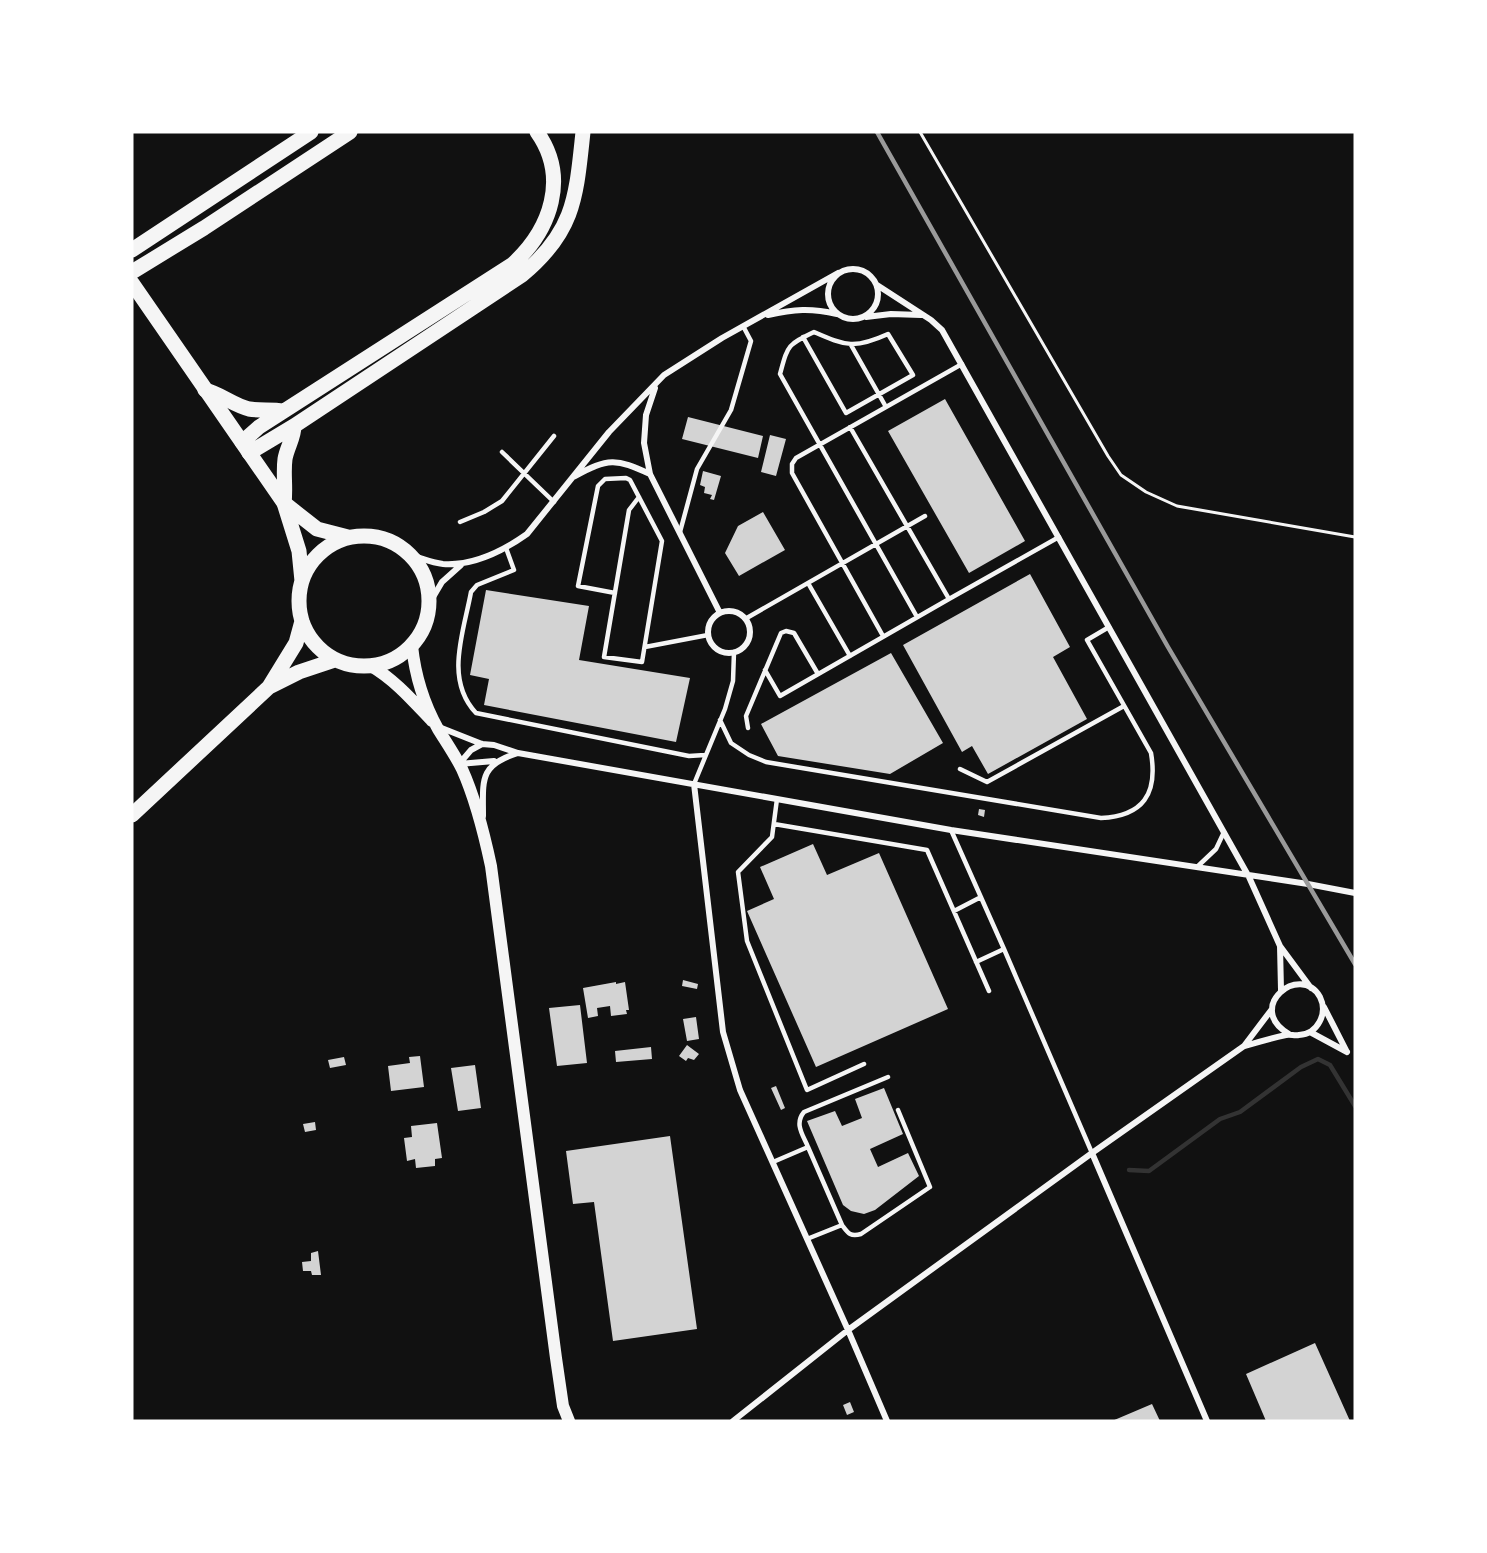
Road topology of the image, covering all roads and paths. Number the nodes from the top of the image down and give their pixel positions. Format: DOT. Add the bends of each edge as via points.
graph roads {
  1 [pos="311,132"];
  2 [pos="350,132"];
  3 [pos="537,132"];
  4 [pos="583,132"];
  5 [pos="920,132"];
  6 [pos="132,250"];
  7 [pos="132,272"];
  8 [pos="838,273"];
  9 [pos="132,283"];
  10 [pos="877,285"];
  11 [pos="837,314"];
  12 [pos="922,315"];
  13 [pos="762,316"];
  14 [pos="862,318"];
  15 [pos="743,326"];
  16 [pos="803,338"];
  17 [pos="851,345"];
  18 [pos="962,364"];
  19 [pos="656,384"];
  20 [pos="205,390"];
  21 [pos="879,394"];
  22 [pos="886,407"];
  23 [pos="283,411"];
  24 [pos="294,426"];
  25 [pos="850,427"];
  26 [pos="554,436"];
  27 [pos="820,444"];
  28 [pos="245,447"];
  29 [pos="502,452"];
  30 [pos="525,474"];
  31 [pos="650,474"];
  32 [pos="572,478"];
  33 [pos="639,497"];
  34 [pos="554,502"];
  35 [pos="284,503"];
  36 [pos="925,516"];
  37 [pos="460,522"];
  38 [pos="907,526"];
  39 [pos="680,533"];
  40 [pos="348,537"];
  41 [pos="1059,537"];
  42 [pos="1355,537"];
  43 [pos="876,544"];
  44 [pos="506,548"];
  45 [pos="410,555"];
  46 [pos="843,563"];
  47 [pos="462,564"];
  48 [pos="302,581"];
  49 [pos="808,583"];
  50 [pos="615,593"];
  51 [pos="949,599"];
  52 [pos="429,604"];
  53 [pos="720,612"];
  54 [pos="917,617"];
  55 [pos="745,619"];
  56 [pos="302,621"];
  57 [pos="1109,627"];
  58 [pos="708,635"];
  59 [pos="883,636"];
  60 [pos="412,646"];
  61 [pos="645,647"];
  62 [pos="734,652"];
  63 [pos="849,656"];
  64 [pos="336,660"];
  65 [pos="371,666"];
  66 [pos="765,670"];
  67 [pos="818,674"];
  68 [pos="269,687"];
  69 [pos="1124,706"];
  70 [pos="720,720"];
  71 [pos="437,727"];
  72 [pos="748,728"];
  73 [pos="482,744"];
  74 [pos="518,753"];
  75 [pos="705,755"];
  76 [pos="497,761"];
  77 [pos="459,764"];
  78 [pos="960,769"];
  79 [pos="694,784"];
  80 [pos="777,799"];
  81 [pos="132,814"];
  82 [pos="774,824"];
  83 [pos="483,830"];
  84 [pos="951,830"];
  85 [pos="1224,832"];
  86 [pos="1196,868"];
  87 [pos="1249,876"];
  88 [pos="1355,893"];
  89 [pos="981,897"];
  90 [pos="954,911"];
  91 [pos="1280,946"];
  92 [pos="1005,949"];
  93 [pos="976,962"];
  94 [pos="1311,988"];
  95 [pos="1281,990"];
  96 [pos="989,991"];
  97 [pos="1323,1005"];
  98 [pos="1272,1009"];
  99 [pos="1310,1032"];
  100 [pos="1289,1034"];
  101 [pos="1244,1046"];
  102 [pos="864,1064"];
  103 [pos="888,1077"];
  104 [pos="898,1110"];
  105 [pos="808,1147"];
  106 [pos="1092,1153"];
  107 [pos="773,1162"];
  108 [pos="842,1225"];
  109 [pos="807,1239"];
  110 [pos="848,1330"];
  111 [pos="569,1420"];
  112 [pos="733,1421"];
  113 [pos="887,1421"];
  114 [pos="1207,1421"];
  1 -- 6 [label="main road"];
  2 -- 7 [label="main road"];
  3 -- 23 [label="main road" via="550,163 553,196 543,229 530,247 513,264"];
  4 -- 24 [label="main road" via="570,215 545,254 522,275"];
  5 -- 42 [label="path" via="1121,475 1177,506"];
  8 -- 10 [label="street" via="850,268 863,271"];
  8 -- 11 [label="street" via="828,290 829,303"];
  8 -- 13 [label="street"];
  9 -- 20 [label="main road"];
  10 -- 12 [label="street"];
  10 -- 14 [label="street" via="876,304"];
  11 -- 13 [label="street" via="793,309"];
  11 -- 14 [label="street" via="849,319"];
  12 -- 14 [label="street"];
  12 -- 18 [label="street" via="942,330"];
  13 -- 15 [label="street"];
  15 -- 19 [label="street" via="664,375"];
  15 -- 39 [label="lane" via="751,341 731,410 697,469"];
  16 -- 17 [label="lane" via="814,332"];
  16 -- 21 [label="lane" via="846,413"];
  16 -- 27 [label="lane" via="791,344 780,374"];
  17 -- 21 [label="lane"];
  17 -- 21 [label="lane" via="888,334 913,375"];
  18 -- 22 [label="lane"];
  18 -- 41 [label="street"];
  19 -- 31 [label="street" via="645,429"];
  19 -- 32 [label="street" via="609,432"];
  20 -- 23 [label="main road" via="249,409"];
  20 -- 28 [label="main road"];
  21 -- 22 [label="lane"];
  22 -- 25 [label="lane"];
  23 -- 28 [label="main road" via="259,427"];
  24 -- 28 [label="main road"];
  24 -- 35 [label="main road" via="285,460"];
  25 -- 27 [label="lane"];
  25 -- 38 [label="lane"];
  26 -- 30 [label="lane"];
  27 -- 43 [label="lane"];
  27 -- 46 [label="lane" via="796,458 792,473"];
  28 -- 35 [label="main road"];
  29 -- 30 [label="lane"];
  30 -- 34 [label="lane"];
  30 -- 37 [label="lane" via="502,501"];
  31 -- 32 [label="street" via="610,461"];
  31 -- 39 [label="street"];
  32 -- 34 [label="street"];
  33 -- 50 [label="lane" via="629,510"];
  33 -- 50 [label="lane" via="626,478 605,479 598,486 578,586"];
  33 -- 61 [label="lane" via="662,541"];
  34 -- 44 [label="street" via="527,534"];
  35 -- 40 [label="main road" via="318,528"];
  35 -- 48 [label="main road" via="300,551"];
  36 -- 38 [label="lane"];
  38 -- 43 [label="lane"];
  38 -- 51 [label="lane"];
  39 -- 53 [label="street"];
  40 -- 45 [label="main road" via="382,538"];
  40 -- 48 [label="main road" via="324,549"];
  41 -- 51 [label="lane"];
  41 -- 57 [label="street"];
  43 -- 46 [label="lane"];
  43 -- 54 [label="lane"];
  44 -- 47 [label="street"];
  44 -- 75 [label="lane" via="514,570 477,585 471,592 457,668 467,704 476,712 689,756"];
  45 -- 47 [label="street" via="440,564"];
  45 -- 52 [label="main road" via="425,578"];
  46 -- 49 [label="lane"];
  46 -- 59 [label="lane"];
  47 -- 52 [label="street" via="442,582"];
  48 -- 56 [label="main road"];
  49 -- 55 [label="lane"];
  49 -- 63 [label="lane"];
  50 -- 61 [label="lane" via="604,657 642,662"];
  51 -- 54 [label="lane"];
  52 -- 60 [label="main road" via="423,630"];
  53 -- 55 [label="street" via="734,611"];
  53 -- 58 [label="street" via="710,622"];
  54 -- 59 [label="lane"];
  55 -- 62 [label="street" via="749,639"];
  56 -- 64 [label="main road" via="315,644"];
  56 -- 68 [label="main road" via="296,644"];
  57 -- 69 [label="lane" via="1087,640"];
  57 -- 85 [label="street"];
  58 -- 61 [label="lane"];
  58 -- 62 [label="street" via="714,648"];
  59 -- 63 [label="lane"];
  60 -- 65 [label="main road" via="395,659"];
  60 -- 71 [label="main road" via="414,669"];
  62 -- 70 [label="lane" via="733,681"];
  63 -- 67 [label="lane"];
  64 -- 65 [label="main road"];
  64 -- 68 [label="main road"];
  65 -- 71 [label="main road" via="399,686"];
  66 -- 67 [label="lane" via="780,696"];
  66 -- 67 [label="lane" via="781,633 790,631"];
  66 -- 72 [label="lane" via="746,716"];
  68 -- 81 [label="main road"];
  69 -- 70 [label="lane" via="1151,753 1154,778 1140,806 1117,817 1101,818 766,762 731,742"];
  69 -- 78 [label="lane" via="987,782"];
  70 -- 75 [label="lane"];
  71 -- 73 [label="street"];
  71 -- 77 [label="main road"];
  73 -- 74 [label="street"];
  73 -- 77 [label="street"];
  74 -- 76 [label="street"];
  74 -- 79 [label="street"];
  75 -- 79 [label="lane"];
  76 -- 77 [label="street"];
  76 -- 83 [label="street" via="485,775"];
  77 -- 83 [label="main road"];
  79 -- 80 [label="street"];
  79 -- 107 [label="street" via="723,1032 740,1090"];
  80 -- 82 [label="lane"];
  80 -- 84 [label="street"];
  82 -- 90 [label="lane" via="927,850"];
  82 -- 102 [label="lane" via="772,837 738,872 747,941 807,1090"];
  83 -- 111 [label="main road" via="491,866 554,1346 563,1406"];
  84 -- 86 [label="street"];
  84 -- 89 [label="lane"];
  85 -- 86 [label="lane" via="1216,849"];
  85 -- 87 [label="street"];
  86 -- 87 [label="street"];
  87 -- 88 [label="street"];
  87 -- 91 [label="street"];
  89 -- 90 [label="lane"];
  89 -- 92 [label="lane"];
  90 -- 93 [label="lane"];
  91 -- 94 [label="street"];
  91 -- 95 [label="street"];
  92 -- 93 [label="lane"];
  92 -- 106 [label="lane"];
  93 -- 96 [label="lane"];
  94 -- 95 [label="street" via="1301,984"];
  94 -- 97 [label="street"];
  95 -- 98 [label="street"];
  97 -- 99 [label="street" via="1323,1016"];
  97 -- 99 [label="street" via="1347,1052"];
  98 -- 100 [label="street" via="1274,1020"];
  98 -- 101 [label="street"];
  99 -- 100 [label="street"];
  100 -- 101 [label="street"];
  101 -- 106 [label="street"];
  103 -- 105 [label="lane" via="804,1112 798,1125"];
  104 -- 108 [label="lane" via="930,1187 861,1234 849,1234"];
  105 -- 107 [label="lane"];
  105 -- 108 [label="lane"];
  106 -- 110 [label="street"];
  106 -- 114 [label="street"];
  107 -- 109 [label="street"];
  108 -- 109 [label="lane"];
  109 -- 110 [label="street"];
  110 -- 112 [label="street"];
  110 -- 113 [label="street"];
}
